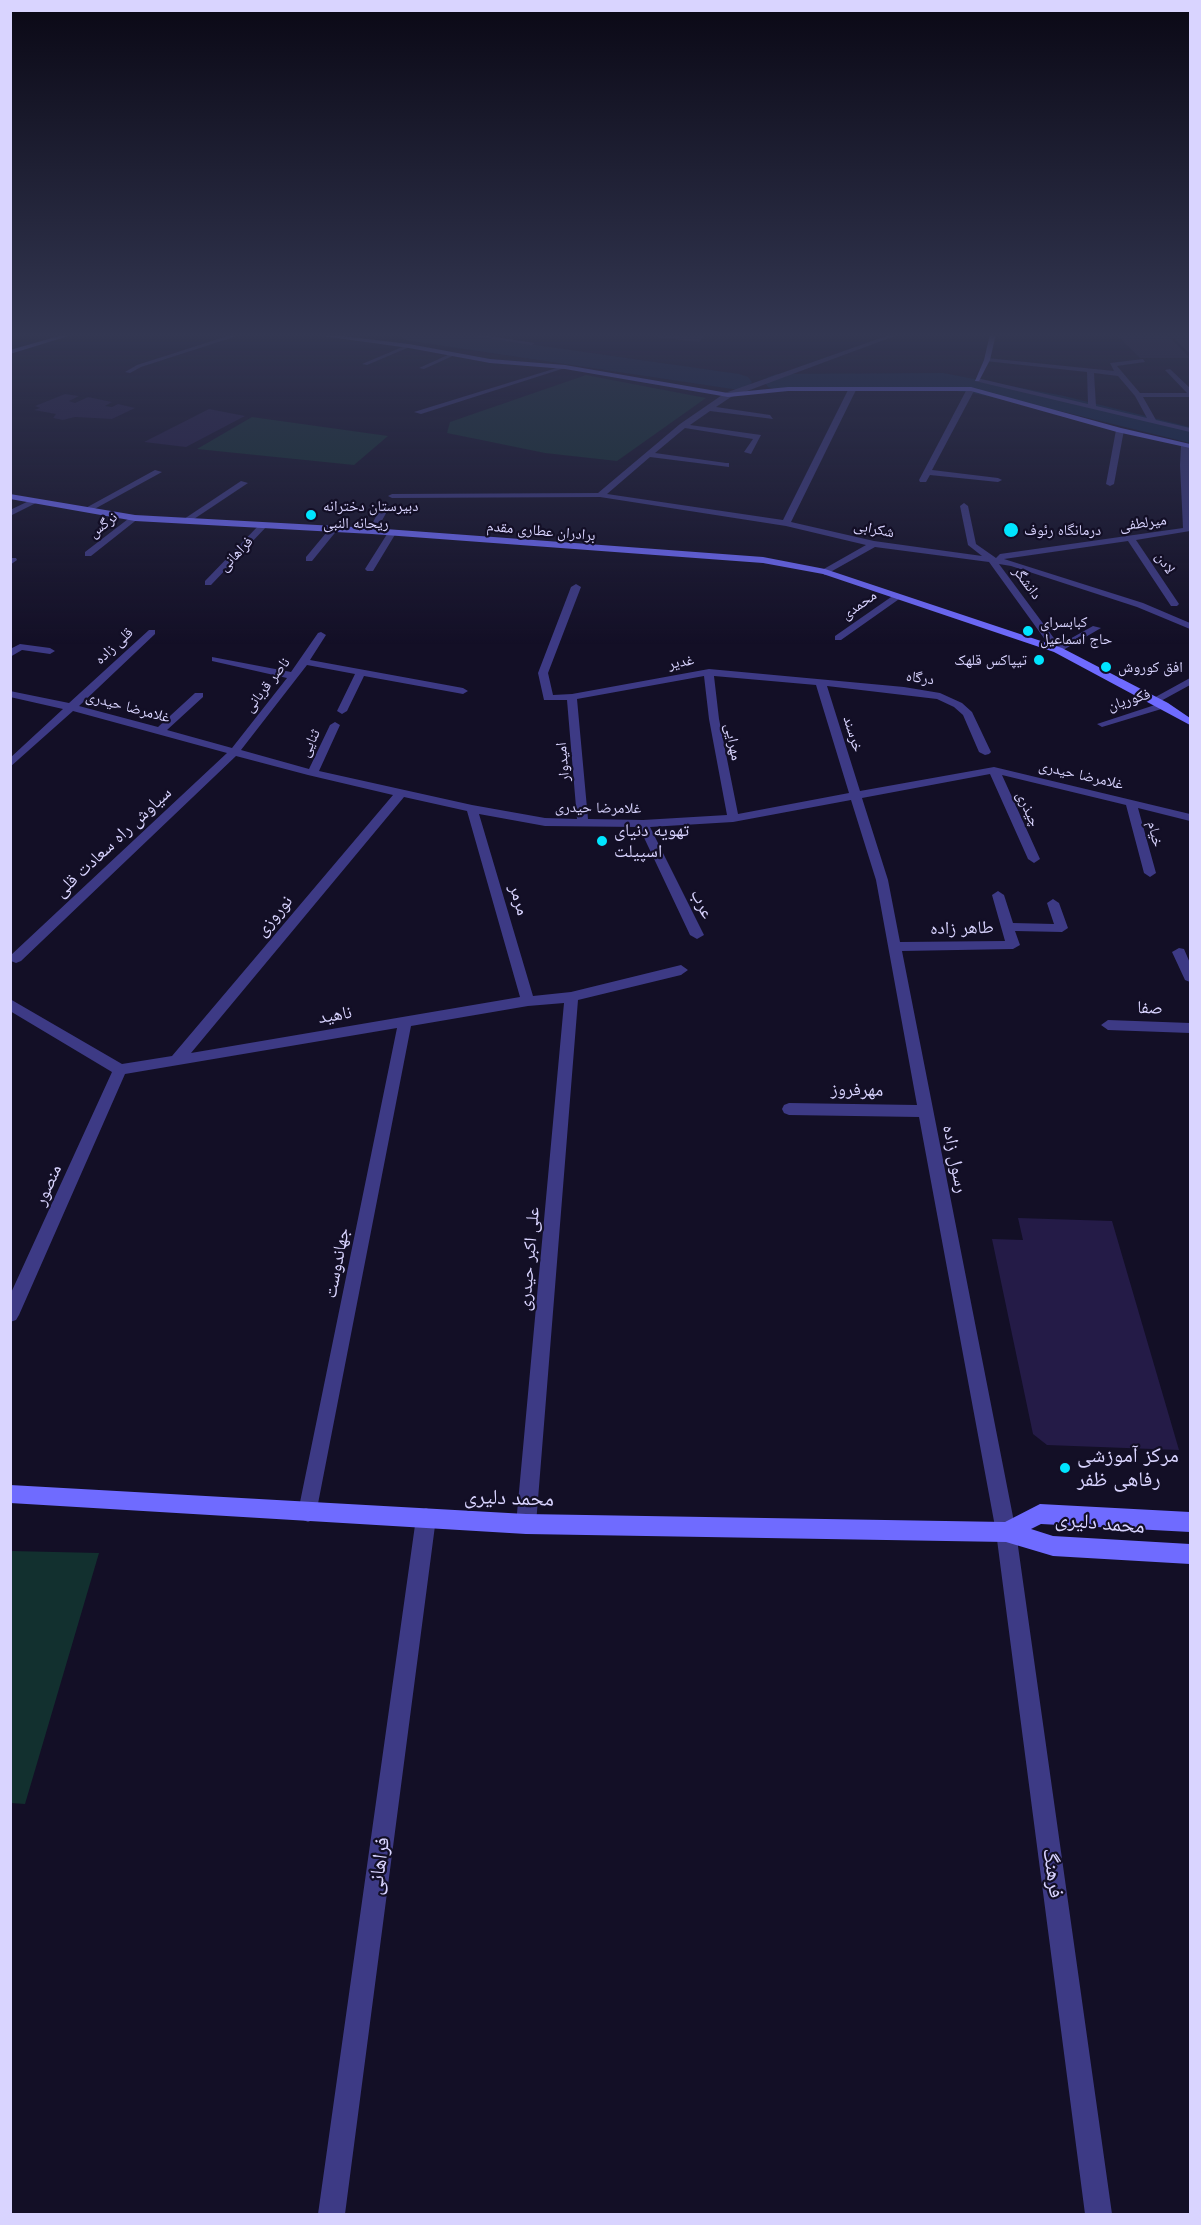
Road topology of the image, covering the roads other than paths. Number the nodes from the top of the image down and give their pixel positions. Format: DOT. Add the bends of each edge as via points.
graph roads {
  1 [pos="669,438"];
  2 [pos="757,438"];
  3 [pos="828,438"];
  4 [pos="946,438"];
  5 [pos="1119,438"];
  6 [pos="1153,438"];
  7 [pos="1188,446"];
  8 [pos="748,452"];
  9 [pos="649,455"];
  10 [pos="726,465"];
  11 [pos="158,472"];
  12 [pos="998,480"];
  13 [pos="244,483"];
  14 [pos="1110,484"];
  15 [pos="1188,492"];
  16 [pos="600,495"];
  17 [pos="10,496"];
  18 [pos="392,496"];
  19 [pos="36,501"];
  20 [pos="386,506"];
  21 [pos="964,506"];
  22 [pos="86,510"];
  23 [pos="10,514"];
  24 [pos="135,518"];
  25 [pos="185,521"];
  26 [pos="786,522"];
  27 [pos="1189,524"];
  28 [pos="264,525"];
  29 [pos="334,529"];
  30 [pos="372,531"];
  31 [pos="393,533"];
  32 [pos="1131,539"];
  33 [pos="874,544"];
  34 [pos="88,554"];
  35 [pos="990,558"];
  36 [pos="309,560"];
  37 [pos="370,569"];
  38 [pos="825,572"];
  39 [pos="208,583"];
  40 [pos="576,587"];
  41 [pos="897,597"];
  42 [pos="1140,605"];
  43 [pos="1191,626"];
  44 [pos="1096,628"];
  45 [pos="152,632"];
  46 [pos="321,635"];
  47 [pos="838,638"];
  48 [pos="1058,650"];
  49 [pos="50,651"];
  50 [pos="10,654"];
  51 [pos="216,659"];
  52 [pos="304,662"];
  53 [pos="709,672"];
  54 [pos="360,674"];
  55 [pos="293,676"];
  56 [pos="1191,681"];
  57 [pos="821,683"];
  58 [pos="463,691"];
  59 [pos="10,694"];
  60 [pos="199,694"];
  61 [pos="572,697"];
  62 [pos="1159,702"];
  63 [pos="70,707"];
  64 [pos="342,711"];
  65 [pos="1191,722"];
  66 [pos="1102,724"];
  67 [pos="335,725"];
  68 [pos="160,731"];
  69 [pos="234,752"];
  70 [pos="985,752"];
  71 [pos="10,764"];
  72 [pos="994,770"];
  73 [pos="312,773"];
  74 [pos="401,793"];
  75 [pos="856,794"];
  76 [pos="1131,802"];
  77 [pos="472,809"];
  78 [pos="1191,817"];
  79 [pos="733,818"];
  80 [pos="583,824"];
  81 [pos="643,824"];
  82 [pos="1034,859"];
  83 [pos="1150,873"];
  84 [pos="998,895"];
  85 [pos="1053,903"];
  86 [pos="1008,927"];
  87 [pos="697,935"];
  88 [pos="895,947"];
  89 [pos="1179,952"];
  90 [pos="16,958"];
  91 [pos="681,970"];
  92 [pos="1191,977"];
  93 [pos="571,997"];
  94 [pos="528,1002"];
  95 [pos="10,1004"];
  96 [pos="405,1023"];
  97 [pos="1108,1025"];
  98 [pos="1191,1028"];
  99 [pos="175,1062"];
  100 [pos="120,1070"];
  101 [pos="789,1108"];
  102 [pos="926,1111"];
  103 [pos="10,1316"];
  104 [pos="10,1494"];
  105 [pos="308,1512"];
  106 [pos="426,1518"];
  107 [pos="1191,1522"];
  108 [pos="526,1524"];
  109 [pos="1006,1532"];
  110 [pos="1191,1554"];
  111 [pos="331,2214"];
  112 [pos="1099,2214"];
  1 -- 9 [label="street"];
  2 -- 8 [label="street"];
  3 -- 26 [label="street"];
  4 -- 12 [label="street" via="926,476"];
  5 -- 14 [label="street"];
  6 -- 7 [label="street"];
  7 -- 15 [label="street"];
  9 -- 10 [label="street"];
  9 -- 16 [label="street"];
  11 -- 22 [label="street"];
  13 -- 25 [label="street"];
  15 -- 27 [label="street"];
  16 -- 18 [label="street, شکرابی"];
  16 -- 26 [label="street, شکرابی"];
  17 -- 19 [label="street, برادران عطاری مقدم"];
  19 -- 22 [label="street, برادران عطاری مقدم"];
  19 -- 23 [label="street"];
  20 -- 30 [label="street"];
  21 -- 35 [label="street, دانشگر" via="972,545"];
  22 -- 24 [label="street, برادران عطاری مقدم"];
  24 -- 25 [label="street, برادران عطاری مقدم"];
  24 -- 34 [label="street, نرگس"];
  25 -- 28 [label="street, برادران عطاری مقدم"];
  26 -- 33 [label="street, شکرابی"];
  27 -- 32 [label="street, میرلطفی" via="1179,532"];
  28 -- 29 [label="street, برادران عطاری مقدم"];
  28 -- 39 [label="street, فراهانی"];
  29 -- 30 [label="street, برادران عطاری مقدم"];
  29 -- 36 [label="street"];
  30 -- 31 [label="street, برادران عطاری مقدم"];
  31 -- 37 [label="street"];
  31 -- 38 [label="street, برادران عطاری مقدم" via="763,560"];
  32 -- 35 [label="street, میرلطفی"];
  32 -- 42 [label="street, لادن" via="1178,604"];
  33 -- 35 [label="street, شکرابی"];
  33 -- 38 [label="street"];
  35 -- 42 [label="street, شکرابی"];
  35 -- 48 [label="street, دانشگر"];
  38 -- 41 [label="street, برادران عطاری مقدم"];
  40 -- 61 [label="street, غدیر" via="543,673 548,698"];
  41 -- 47 [label="street, محمدی"];
  41 -- 48 [label="street, برادران عطاری مقدم"];
  42 -- 43 [label="street, شکرابی"];
  44 -- 48 [label="street"];
  45 -- 63 [label="street, قلی زاده"];
  46 -- 52 [label="street, ناصر قربانی"];
  48 -- 62 [label="street, دانشگر"];
  49 -- 50 [label="street" via="20,647"];
  51 -- 55 [label="street"];
  52 -- 54 [label="street"];
  52 -- 55 [label="street, ناصر قربانی"];
  53 -- 57 [label="street, غدیر"];
  53 -- 61 [label="street, غدیر"];
  53 -- 79 [label="street, مهرایی"];
  54 -- 58 [label="street"];
  54 -- 64 [label="street"];
  55 -- 69 [label="street, ناصر قربانی"];
  56 -- 62 [label="street, فکوریان"];
  57 -- 70 [label="street, درگاه" via="940,696 968,714"];
  57 -- 75 [label="street, خرسند"];
  59 -- 63 [label="street, غلامرضا حیدری"];
  60 -- 68 [label="street"];
  61 -- 80 [label="street, امیدوار"];
  62 -- 65 [label="street, دانشگر"];
  62 -- 66 [label="street, فکوریان"];
  63 -- 68 [label="street, غلامرضا حیدری"];
  63 -- 71 [label="street, قلی زاده"];
  67 -- 73 [label="street, ثنایی"];
  68 -- 69 [label="street, غلامرضا حیدری"];
  69 -- 73 [label="street, غلامرضا حیدری"];
  69 -- 90 [label="street, سیاوش راه سعادت قلی"];
  72 -- 75 [label="street, غلامرضا حیدری"];
  72 -- 76 [label="street, غلامرضا حیدری"];
  72 -- 82 [label="street, چیذری"];
  73 -- 74 [label="street, غلامرضا حیدری"];
  74 -- 77 [label="street, غلامرضا حیدری"];
  74 -- 99 [label="street, نوروزی"];
  75 -- 79 [label="street, غلامرضا حیدری"];
  75 -- 88 [label="street, رسول زاده" via="882,880"];
  76 -- 78 [label="street, غلامرضا حیدری"];
  76 -- 83 [label="street, خیام"];
  77 -- 80 [label="street, غلامرضا حیدری" via="545,822"];
  77 -- 94 [label="street, مرمر"];
  79 -- 81 [label="street, غلامرضا حیدری"];
  80 -- 81 [label="street, غلامرضا حیدری"];
  81 -- 87 [label="street, عرب"];
  84 -- 86 [label="street, طاهر زاده"];
  85 -- 86 [label="street" via="1062,928"];
  86 -- 88 [label="street, طاهر زاده" via="1013,945"];
  88 -- 102 [label="street, رسول زاده"];
  89 -- 92 [label="street"];
  91 -- 93 [label="street, ناهید"];
  93 -- 94 [label="street, ناهید"];
  93 -- 108 [label="street, علی اکبر حیدری"];
  94 -- 96 [label="street, ناهید"];
  95 -- 100 [label="street"];
  96 -- 99 [label="street, ناهید"];
  96 -- 105 [label="street, جهاندوست"];
  97 -- 98 [label="street, صفا"];
  99 -- 100 [label="street, ناهید"];
  100 -- 103 [label="street, منصور"];
  101 -- 102 [label="street, مهرفروز"];
  102 -- 109 [label="street, رسول زاده"];
  104 -- 105 [label="street, محمد دلیری"];
  105 -- 106 [label="street, محمد دلیری"];
  106 -- 108 [label="street, محمد دلیری"];
  106 -- 111 [label="street, فراهانی"];
  107 -- 109 [label="street, محمد دلیری" via="1040,1514"];
  108 -- 109 [label="street, محمد دلیری"];
  109 -- 110 [label="street, محمد دلیری" via="1053,1546"];
  109 -- 112 [label="street, فرهنگ"];
}
